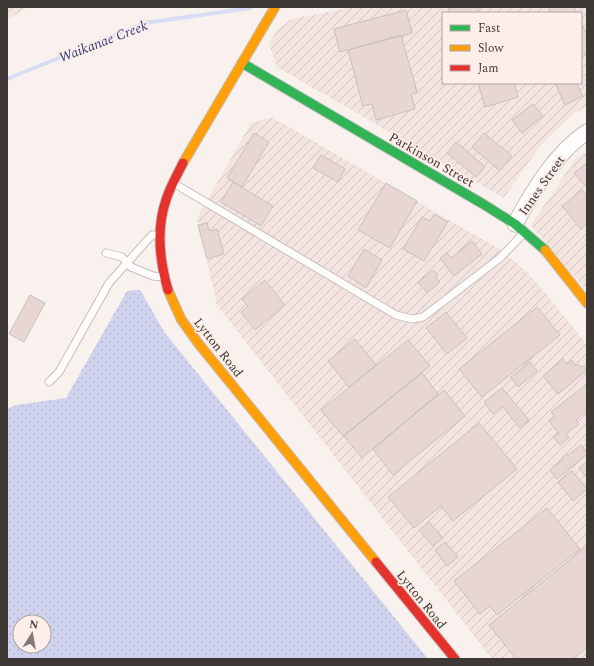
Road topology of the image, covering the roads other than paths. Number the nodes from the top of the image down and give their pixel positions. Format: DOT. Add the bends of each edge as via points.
graph roads {
  1 [pos="275,7"];
  2 [pos="242,63"];
  3 [pos="587,132"];
  4 [pos="173,183"];
  5 [pos="520,228"];
  6 [pos="160,234"];
  7 [pos="106,253"];
  8 [pos="128,263"];
  9 [pos="164,277"];
  10 [pos="587,303"];
  11 [pos="49,382"];
  12 [pos="454,659"];
  1 -- 2 [label="main road, Lytton Road"];
  2 -- 4 [label="main road, Lytton Road"];
  2 -- 5 [label="main road, Parkinson Street"];
  3 -- 5 [label="street, Innes Street" via="549,169"];
  4 -- 5 [label="lane" via="396,315 412,319 429,313 500,258"];
  4 -- 6 [label="main road, Lytton Road" via="164,204"];
  5 -- 10 [label="main road, Parkinson Street" via="546,250"];
  6 -- 8 [label="lane" via="152,235"];
  6 -- 9 [label="main road, Lytton Road"];
  7 -- 8 [label="lane" via="122,257"];
  8 -- 9 [label="lane" via="131,267 153,276"];
  8 -- 11 [label="lane" via="109,283 59,372"];
  9 -- 12 [label="main road, Lytton Road" via="179,316 198,342"];
}
